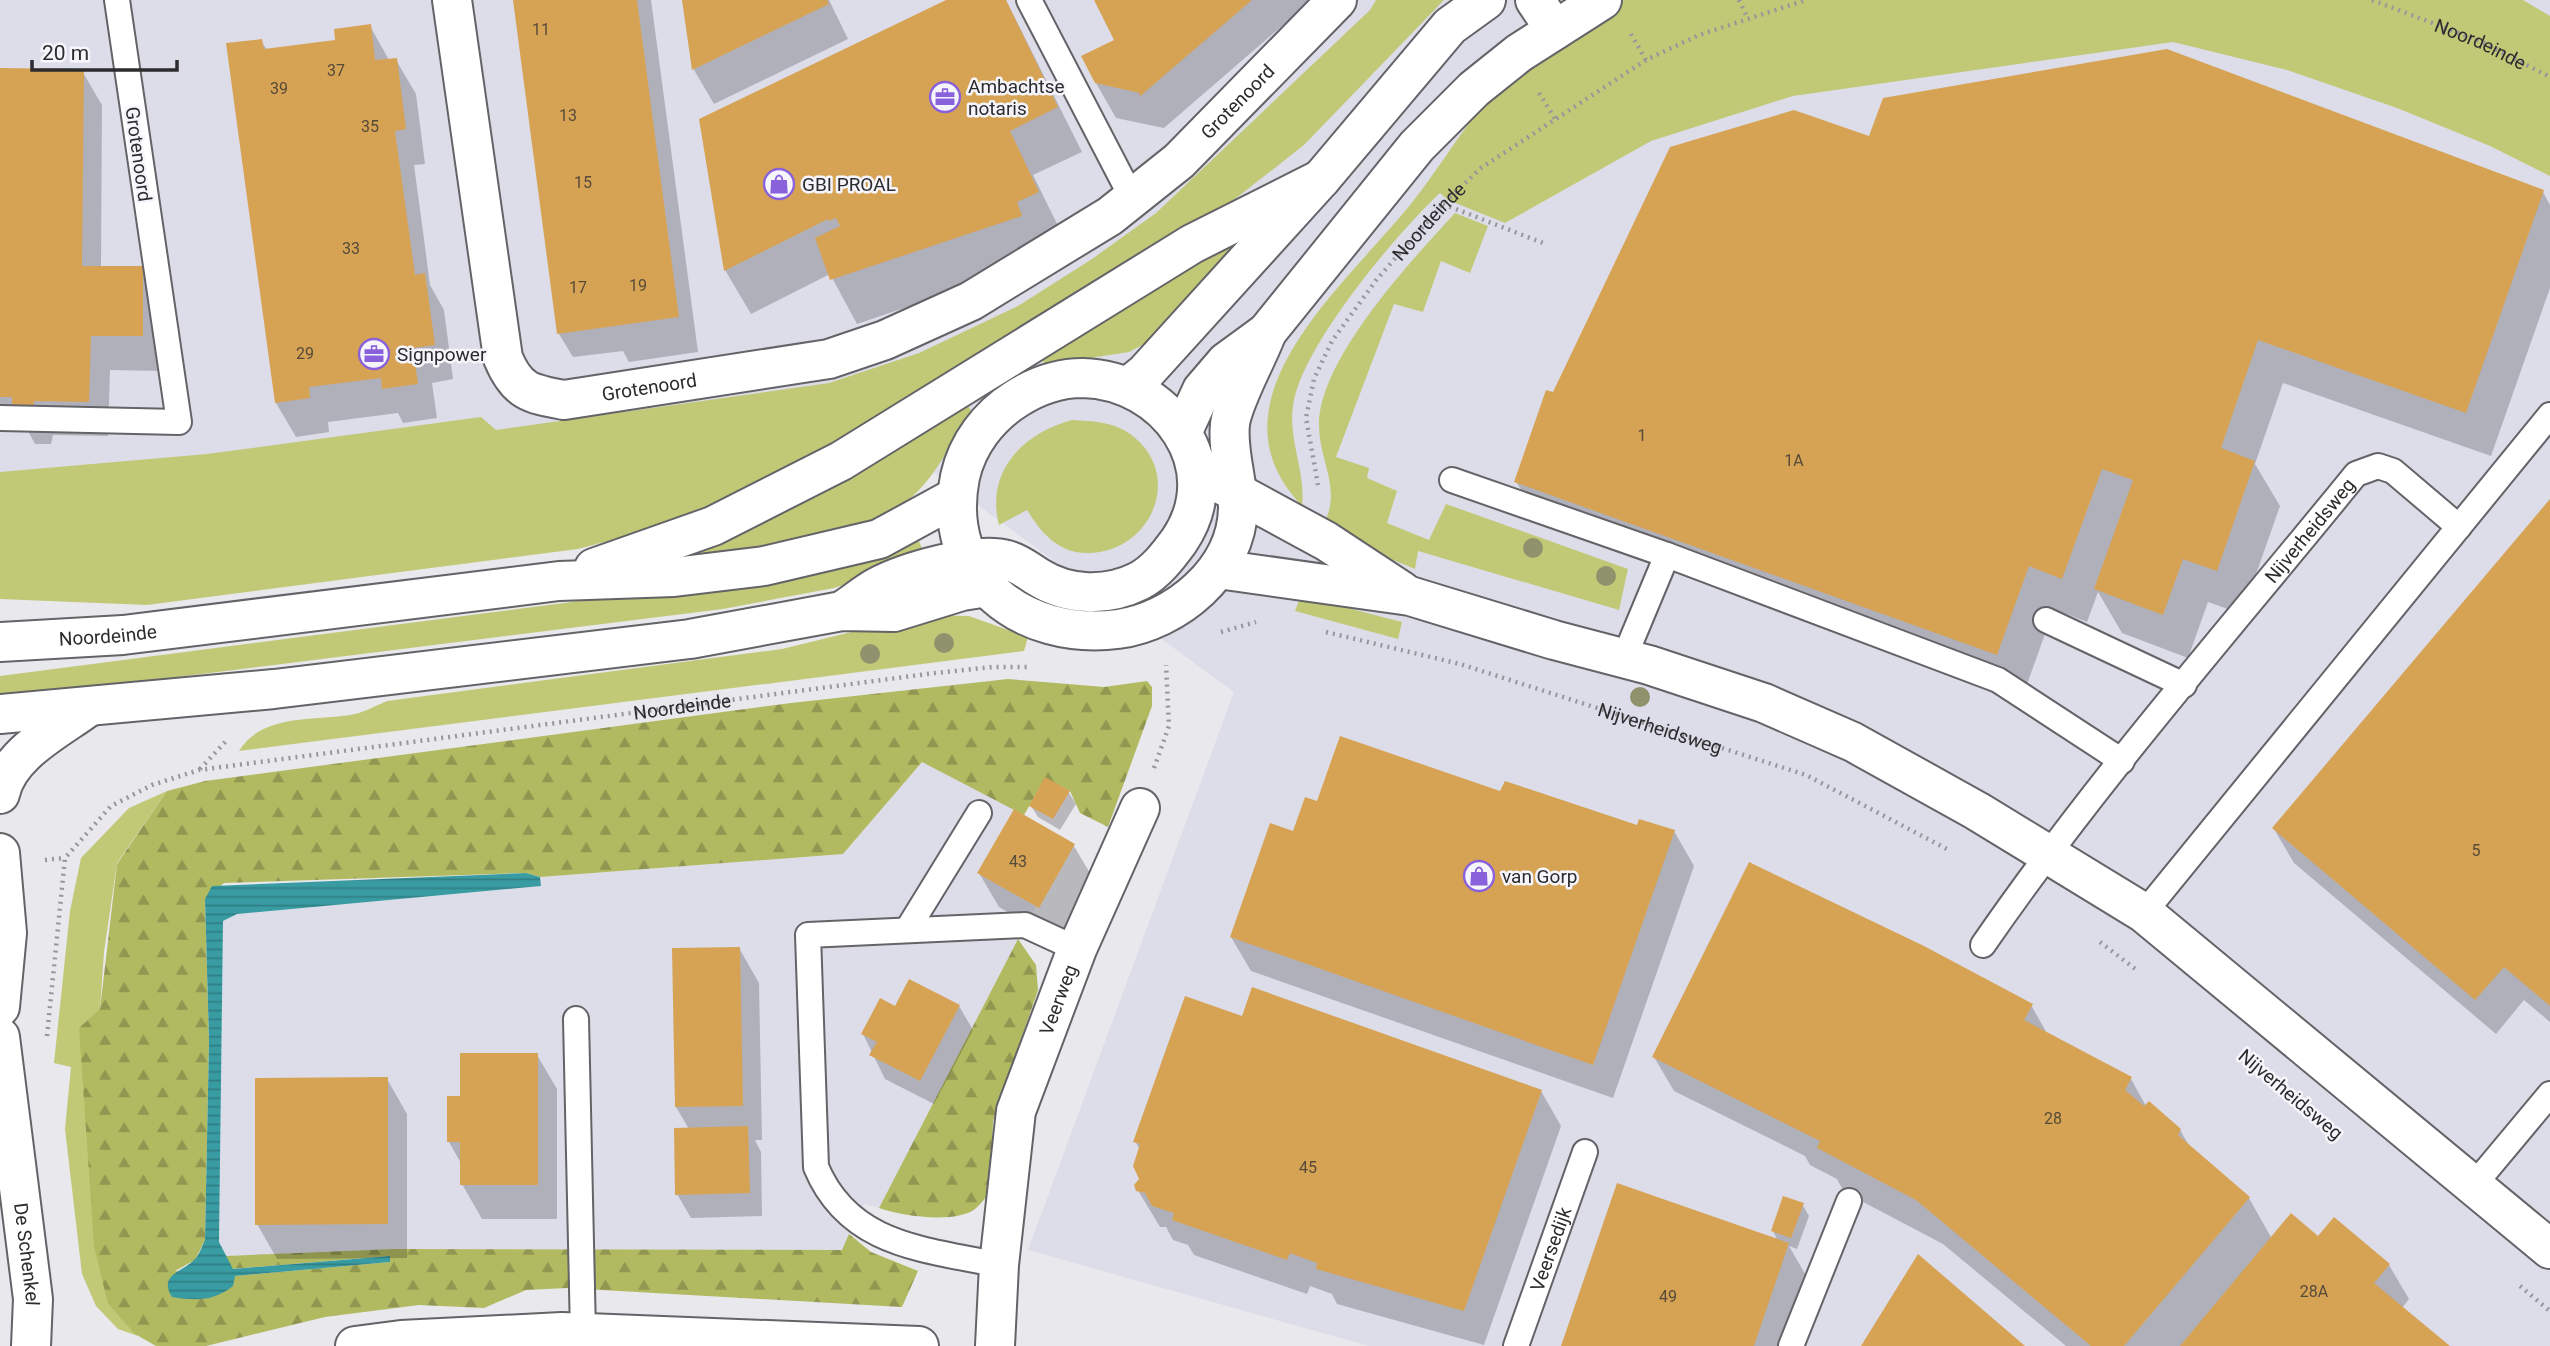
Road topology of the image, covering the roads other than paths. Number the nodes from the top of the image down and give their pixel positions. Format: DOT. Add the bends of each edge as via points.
graph roads {
  1 [pos="117,0"];
  2 [pos="452,0"];
  3 [pos="1029,0"];
  4 [pos="1337,0"];
  5 [pos="1486,0"];
  6 [pos="1602,0"];
  7 [pos="1545,15"];
  8 [pos="1321,178"];
  9 [pos="1132,198"];
  10 [pos="1267,332"];
  11 [pos="1129,386"];
  12 [pos="2550,415"];
  13 [pos="0,418"];
  14 [pos="1183,431"];
  15 [pos="1196,472"];
  16 [pos="1452,480"];
  17 [pos="1236,491"];
  18 [pos="956,498"];
  19 [pos="2459,527"];
  20 [pos="1667,555"];
  21 [pos="1218,569"];
  22 [pos="977,573"];
  23 [pos="559,581"];
  24 [pos="1410,596"];
  25 [pos="2046,621"];
  26 [pos="0,642"];
  27 [pos="1624,659"];
  28 [pos="2185,685"];
  29 [pos="87,708"];
  30 [pos="0,714"];
  31 [pos="2122,761"];
  32 [pos="0,794"];
  33 [pos="1140,808"];
  34 [pos="979,813"];
  35 [pos="0,853"];
  36 [pos="2051,855"];
  37 [pos="2144,914"];
  38 [pos="907,930"];
  39 [pos="1983,945"];
  40 [pos="1077,949"];
  41 [pos="0,1007"];
  42 [pos="576,1019"];
  43 [pos="0,1037"];
  44 [pos="2550,1094"];
  45 [pos="1585,1152"];
  46 [pos="2473,1185"];
  47 [pos="1849,1201"];
  48 [pos="2550,1249"];
  49 [pos="999,1265"];
  50 [pos="583,1333"];
  51 [pos="31,1346"];
  52 [pos="355,1346"];
  53 [pos="919,1346"];
  54 [pos="995,1346"];
  55 [pos="1516,1346"];
  56 [pos="1791,1346"];
  1 -- 13 [label="lane, Grotenoord" via="179,422"];
  2 -- 9 [label="main road, Grotenoord" via="503,358 510,376 530,394 564,400 829,359 885,340 971,301 1042,261"];
  3 -- 9 [label="lane"];
  4 -- 9 [label="main road, Grotenoord" via="1179,161"];
  5 -- 8 [label="main road" via="1450,26"];
  6 -- 7 [label="main road"];
  7 -- 10 [label="main road" via="1519,53 1474,89 1417,146"];
  8 -- 11 [label="main road"];
  8 -- 23 [label="main road" via="1192,244 841,461 713,526"];
  10 -- 14 [label="main road" via="1226,362 1202,390"];
  10 -- 17 [label="main road" via="1234,405 1230,425"];
  11 -- 14 [label="main road" via="1164,410"];
  11 -- 18 [label="main road" via="1069,378 1032,388 1002,408 979,433 964,462"];
  12 -- 19 [label="lane"];
  14 -- 15 [label="main road"];
  15 -- 17 [label="main road"];
  15 -- 22 [label="main road" via="1195,509 1183,536 1161,565 1139,581 1082,593 1052,585 1007,560"];
  16 -- 20 [label="lane"];
  17 -- 21 [label="main road" via="1238,511"];
  17 -- 24 [label="main road"];
  18 -- 22 [label="main road" via="957,530"];
  18 -- 23 [label="main road, Noordeinde" via="879,539 823,554 674,578"];
  19 -- 28 [label="lane, Nijverheidsweg" via="2393,471 2378,466 2356,474"];
  19 -- 37 [label="lane"];
  20 -- 27 [label="lane"];
  20 -- 31 [label="lane" via="1998,680"];
  21 -- 22 [label="main road" via="1181,603 1155,619 1086,632 1052,627 1014,610"];
  21 -- 24 [label="main road"];
  22 -- 29 [label="main road" via="879,586 842,611 690,639"];
  23 -- 26 [label="main road, Noordeinde" via="123,635"];
  24 -- 27 [label="main road"];
  25 -- 28 [label="lane"];
  27 -- 36 [label="main road" via="1764,703 1853,742"];
  28 -- 31 [label="lane, Nijverheidsweg"];
  29 -- 30 [label="main road"];
  29 -- 32 [label="main road" via="28,752 9,771"];
  31 -- 36 [label="lane, Nijverheidsweg"];
  33 -- 40 [label="main road, Veerweg"];
  34 -- 38 [label="lane"];
  35 -- 41 [label="main road" via="7,933"];
  36 -- 37 [label="main road"];
  36 -- 39 [label="lane, Nijverheidsweg"];
  37 -- 46 [label="main road"];
  38 -- 40 [label="lane" via="1025,925"];
  38 -- 49 [label="lane" via="808,935 816,1167 826,1191 855,1222 894,1242"];
  40 -- 49 [label="main road, Veerweg" via="1016,1111"];
  42 -- 50 [label="lane"];
  43 -- 51 [label="main road, De Schenkel" via="33,1299"];
  44 -- 46 [label="lane"];
  45 -- 55 [label="lane, Veersedijk"];
  46 -- 48 [label="main road"];
  47 -- 56 [label="lane"];
  49 -- 54 [label="main road, Veerweg"];
  50 -- 52 [label="main road"];
  50 -- 53 [label="main road"];
}
